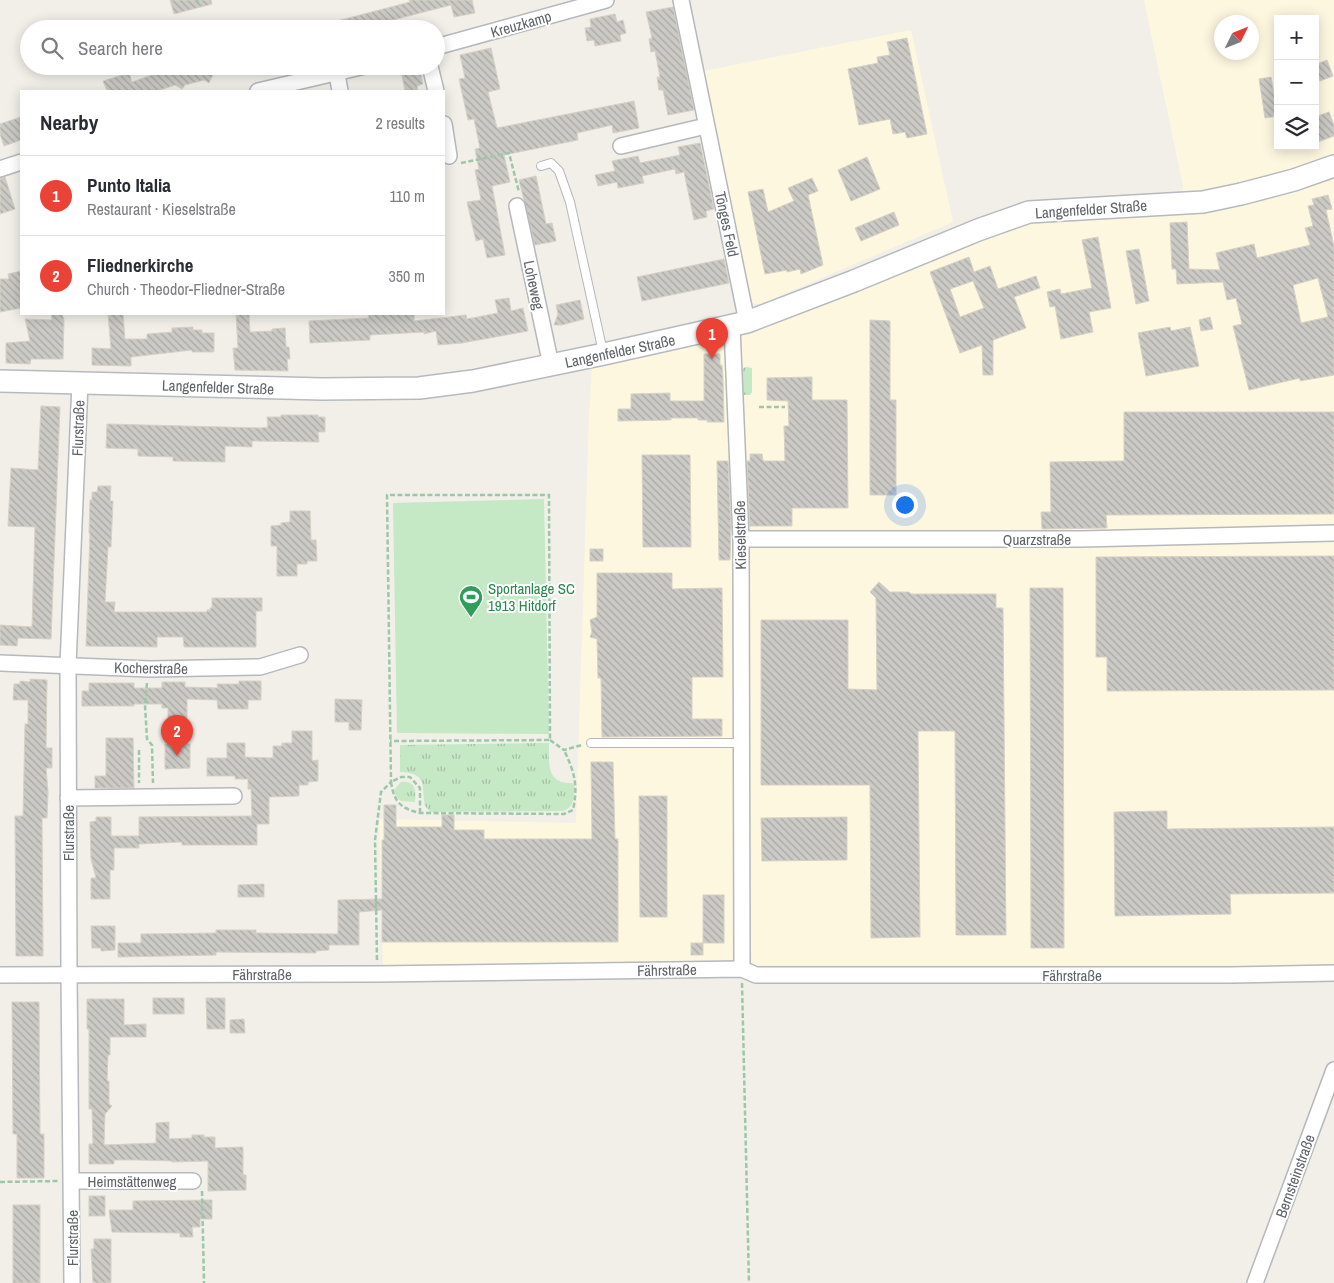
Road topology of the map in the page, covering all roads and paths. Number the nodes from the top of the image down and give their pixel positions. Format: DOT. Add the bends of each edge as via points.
graph roads {
  1 [pos="606,0"];
  2 [pos="681,0"];
  3 [pos="445,45"];
  4 [pos="331,75"];
  5 [pos="336,75"];
  6 [pos="432,75"];
  7 [pos="263,90"];
  8 [pos="340,90"];
  9 [pos="436,90"];
  10 [pos="706,126"];
  11 [pos="445,129"];
  12 [pos="621,146"];
  13 [pos="450,156"];
  14 [pos="20,162"];
  15 [pos="541,166"];
  16 [pos="1334,166"];
  17 [pos="0,169"];
  18 [pos="517,206"];
  19 [pos="740,324"];
  20 [pos="604,354"];
  21 [pos="551,365"];
  22 [pos="0,381"];
  23 [pos="80,382"];
  24 [pos="786,406"];
  25 [pos="759,407"];
  26 [pos="1334,533"];
  27 [pos="741,540"];
  28 [pos="300,655"];
  29 [pos="0,663"];
  30 [pos="68,665"];
  31 [pos="150,669"];
  32 [pos="550,740"];
  33 [pos="390,741"];
  34 [pos="591,743"];
  35 [pos="741,743"];
  36 [pos="138,750"];
  37 [pos="564,750"];
  38 [pos="391,782"];
  39 [pos="234,796"];
  40 [pos="146,797"];
  41 [pos="68,798"];
  42 [pos="420,813"];
  43 [pos="742,970"];
  44 [pos="1334,973"];
  45 [pos="69,974"];
  46 [pos="377,974"];
  47 [pos="0,975"];
  48 [pos="1334,1070"];
  49 [pos="72,1181"];
  50 [pos="193,1181"];
  51 [pos="0,1182"];
  52 [pos="72,1283"];
  53 [pos="204,1283"];
  54 [pos="749,1283"];
  55 [pos="1255,1283"];
  1 -- 3 [label="street, Kreuzkamp"];
  2 -- 10 [label="street, Tönges Feld"];
  4 -- 7 [label="street"];
  5 -- 8 [label="street"];
  6 -- 9 [label="street"];
  10 -- 12 [label="street"];
  10 -- 19 [label="street, Tönges Feld"];
  11 -- 13 [label="street"];
  13 -- 18 [label="path" via="462,163 509,153 520,197"];
  14 -- 17 [label="street"];
  15 -- 20 [label="lane" via="551,163 559,171 570,202"];
  16 -- 19 [label="street, Langenfelder Straße" via="1294,180 1203,202 1028,212"];
  18 -- 21 [label="street, Loheweg"];
  19 -- 20 [label="street, Langenfelder Straße"];
  19 -- 27 [label="street, Kieselstraße"];
  20 -- 21 [label="street, Langenfelder Straße"];
  21 -- 23 [label="street, Langenfelder Straße" via="419,388 322,390"];
  22 -- 23 [label="street, Langenfelder Straße"];
  23 -- 30 [label="street, Flurstraße"];
  24 -- 25 [label="path"];
  26 -- 27 [label="street, Quarzstraße" via="1082,539"];
  27 -- 35 [label="street, Kieselstraße"];
  28 -- 31 [label="street, Kocherstraße" via="260,668"];
  29 -- 30 [label="street, Kocherstraße"];
  30 -- 31 [label="street, Kocherstraße"];
  30 -- 41 [label="street, Flurstraße"];
  31 -- 40 [label="path" via="145,705 147,739 152,745"];
  32 -- 33 [label="path"];
  32 -- 33 [label="path" via="548,495 387,495"];
  32 -- 37 [label="path"];
  33 -- 38 [label="path"];
  34 -- 35 [label="lane"];
  34 -- 37 [label="path"];
  35 -- 43 [label="street, Kieselstraße"];
  36 -- 40 [label="path"];
  37 -- 42 [label="path" via="574,770 576,795 573,810 564,814"];
  38 -- 42 [label="path" via="394,797 406,810"];
  38 -- 42 [label="path" via="410,777 420,788"];
  38 -- 46 [label="path" via="380,792 375,840"];
  39 -- 40 [label="street"];
  40 -- 41 [label="street"];
  41 -- 45 [label="street, Flurstraße"];
  43 -- 44 [label="street, Fährstraße" via="756,975"];
  43 -- 46 [label="street, Fährstraße"];
  43 -- 54 [label="path"];
  45 -- 46 [label="street, Fährstraße"];
  45 -- 47 [label="street, Fährstraße"];
  45 -- 49 [label="street, Flurstraße"];
  48 -- 55 [label="street, Bernsteinstraße"];
  49 -- 50 [label="street, Heimstättenweg"];
  49 -- 51 [label="path"];
  49 -- 52 [label="street, Flurstraße"];
  50 -- 53 [label="path" via="201,1184"];
}
